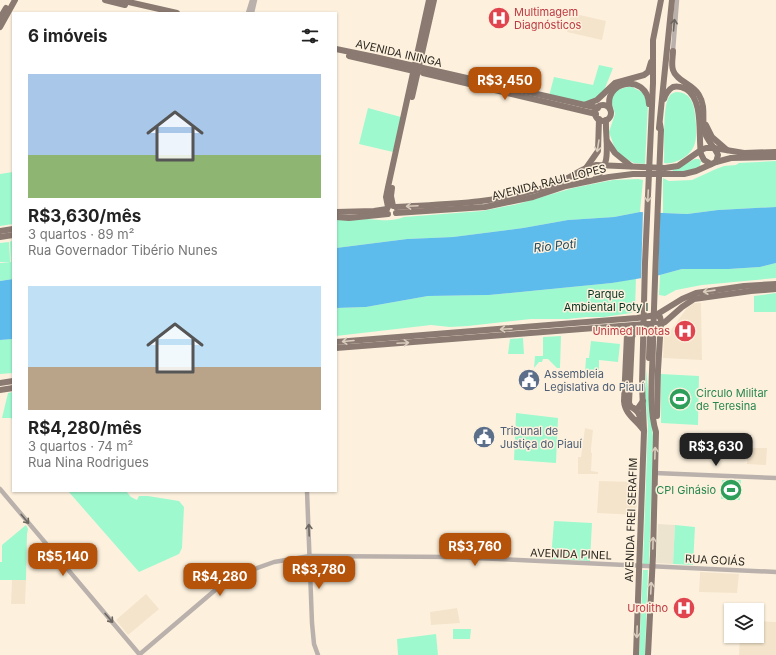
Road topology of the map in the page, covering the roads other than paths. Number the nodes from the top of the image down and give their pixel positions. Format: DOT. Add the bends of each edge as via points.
graph roads {
  1 [pos="10,0"];
  2 [pos="15,0"];
  3 [pos="105,0"];
  4 [pos="120,0"];
  5 [pos="252,0"];
  6 [pos="255,0"];
  7 [pos="429,0"];
  8 [pos="434,0"];
  9 [pos="661,0"];
  10 [pos="672,0"];
  11 [pos="677,0"];
  12 [pos="155,12"];
  13 [pos="173,12"];
  14 [pos="248,12"];
  15 [pos="252,12"];
  16 [pos="0,18"];
  17 [pos="0,27"];
  18 [pos="654,40"];
  19 [pos="337,49"];
  20 [pos="673,51"];
  21 [pos="337,53"];
  22 [pos="417,69"];
  23 [pos="664,77"];
  24 [pos="606,92"];
  25 [pos="581,105"];
  26 [pos="610,109"];
  27 [pos="661,112"];
  28 [pos="600,113"];
  29 [pos="704,118"];
  30 [pos="651,129"];
  31 [pos="700,129"];
  32 [pos="607,141"];
  33 [pos="714,148"];
  34 [pos="701,150"];
  35 [pos="729,151"];
  36 [pos="776,152"];
  37 [pos="776,157"];
  38 [pos="682,163"];
  39 [pos="714,163"];
  40 [pos="605,165"];
  41 [pos="632,167"];
  42 [pos="585,168"];
  43 [pos="591,181"];
  44 [pos="391,209"];
  45 [pos="337,212"];
  46 [pos="337,217"];
  47 [pos="12,230"];
  48 [pos="0,231"];
  49 [pos="12,235"];
  50 [pos="0,236"];
  51 [pos="776,284"];
  52 [pos="776,289"];
  53 [pos="656,315"];
  54 [pos="646,324"];
  55 [pos="661,324"];
  56 [pos="602,328"];
  57 [pos="536,330"];
  58 [pos="337,342"];
  59 [pos="371,342"];
  60 [pos="629,344"];
  61 [pos="337,348"];
  62 [pos="12,381"];
  63 [pos="0,383"];
  64 [pos="12,388"];
  65 [pos="0,390"];
  66 [pos="643,401"];
  67 [pos="636,410"];
  68 [pos="632,418"];
  69 [pos="644,431"];
  70 [pos="656,432"];
  71 [pos="655,473"];
  72 [pos="776,478"];
  73 [pos="0,489"];
  74 [pos="307,492"];
  75 [pos="310,556"];
  76 [pos="639,565"];
  77 [pos="653,566"];
  78 [pos="776,572"];
  79 [pos="140,655"];
  80 [pos="318,655"];
  81 [pos="636,655"];
  82 [pos="648,655"];
  1 -- 16 [label="main road"];
  2 -- 17 [label="main road"];
  3 -- 12 [label="main road"];
  4 -- 13 [label="main road"];
  5 -- 14 [label="street"];
  6 -- 15 [label="street"];
  7 -- 22 [label="main road"];
  8 -- 22 [label="main road"];
  9 -- 18 [label="main road"];
  10 -- 23 [label="main road"];
  20 -- 11 [label="street, one-way"];
  18 -- 24 [label="main road" via="648,72 615,83"];
  18 -- 30 [label="main road"];
  19 -- 22 [label="main road, AVENIDA ININGA"];
  20 -- 23 [label="main road"];
  20 -- 29 [label="main road" via="673,71 699,94"];
  21 -- 22 [label="main road, AVENIDA ININGA"];
  22 -- 25 [label="main road, AVENIDA ININGA"];
  22 -- 28 [label="main road, AVENIDA ININGA"];
  22 -- 44 [label="main road" via="391,188"];
  23 -- 27 [label="main road"];
  24 -- 25 [label="main road" via="594,102"];
  24 -- 28 [label="main road"];
  25 -- 28 [label="main road, AVENIDA ININGA"];
  26 -- 28 [label="main road" via="606,106"];
  26 -- 28 [label="main road" via="611,115"];
  26 -- 30 [label="main road" via="609,96 616,88 628,83 636,84 649,98"];
  27 -- 31 [label="main road" via="668,90 676,86 683,87 694,97"];
  27 -- 70 [label="main road, AVENIDA FREI SERAFIM" via="651,386"];
  28 -- 32 [label="main road"];
  28 -- 42 [label="main road, one-way" via="598,151"];
  29 -- 33 [label="main road" via="704,131"];
  29 -- 35 [label="main road" via="712,137"];
  30 -- 66 [label="main road, AVENIDA FREI SERAFIM, one-way" via="645,263"];
  31 -- 34 [label="main road"];
  31 -- 38 [label="main road" via="695,149"];
  32 -- 40 [label="main road"];
  32 -- 41 [label="main road" via="615,153"];
  33 -- 34 [label="main road, AVENIDA RAUL LOPES"];
  33 -- 35 [label="main road, AVENIDA RAUL LOPES"];
  33 -- 39 [label="main road" via="718,155"];
  34 -- 38 [label="main road, AVENIDA RAUL LOPES"];
  34 -- 39 [label="main road" via="704,160"];
  35 -- 36 [label="main road, AVENIDA RAUL LOPES"];
  37 -- 39 [label="main road, AVENIDA RAUL LOPES" via="731,158"];
  38 -- 41 [label="main road, AVENIDA RAUL LOPES" via="665,168"];
  39 -- 43 [label="main road, AVENIDA RAUL LOPES" via="684,174 633,174"];
  40 -- 41 [label="main road, AVENIDA RAUL LOPES"];
  40 -- 42 [label="main road, AVENIDA RAUL LOPES"];
  40 -- 43 [label="main road" via="602,172"];
  42 -- 43 [label="main road" via="585,176"];
  42 -- 44 [label="main road, AVENIDA RAUL LOPES, one-way" via="563,181 505,198"];
  43 -- 44 [label="main road, AVENIDA RAUL LOPES" via="503,204 467,209"];
  44 -- 45 [label="main road, AVENIDA RAUL LOPES"];
  44 -- 46 [label="main road, AVENIDA RAUL LOPES" via="349,218"];
  47 -- 48 [label="main road"];
  49 -- 50 [label="main road"];
  51 -- 53 [label="main road, one-way" via="696,293"];
  52 -- 55 [label="main road" via="694,299"];
  53 -- 55 [label="main road" via="660,318"];
  53 -- 57 [label="main road"];
  54 -- 55 [label="main road"];
  54 -- 56 [label="main road"];
  54 -- 60 [label="main road" via="635,330"];
  55 -- 70 [label="main road"];
  56 -- 57 [label="main road"];
  56 -- 60 [label="main road" via="625,330"];
  57 -- 59 [label="main road"];
  59 -- 58 [label="main road, one-way"];
  59 -- 61 [label="main road"];
  60 -- 67 [label="main road" via="629,403"];
  60 -- 68 [label="main road" via="624,404"];
  62 -- 63 [label="main road"];
  64 -- 65 [label="main road"];
  66 -- 67 [label="main road"];
  66 -- 69 [label="main road, AVENIDA FREI SERAFIM"];
  67 -- 68 [label="main road"];
  68 -- 69 [label="main road"];
  69 -- 76 [label="main road, AVENIDA FREI SERAFIM"];
  71 -- 70 [label="main road, AVENIDA FREI SERAFIM, one-way"];
  71 -- 72 [label="street"];
  77 -- 71 [label="main road, AVENIDA FREI SERAFIM, one-way"];
  73 -- 79 [label="street, one-way"];
  75 -- 74 [label="street, one-way"];
  75 -- 76 [label="street, AVENIDA PINEL" via="454,557"];
  75 -- 79 [label="street, AVENIDA PINEL" via="274,562 235,576"];
  75 -- 80 [label="street" via="314,644"];
  76 -- 77 [label="street, AVENIDA PINEL"];
  76 -- 81 [label="main road, AVENIDA FREI SERAFIM, one-way"];
  77 -- 78 [label="street, RUA GOIÁS"];
  82 -- 77 [label="main road, AVENIDA FREI SERAFIM, one-way"];
}
